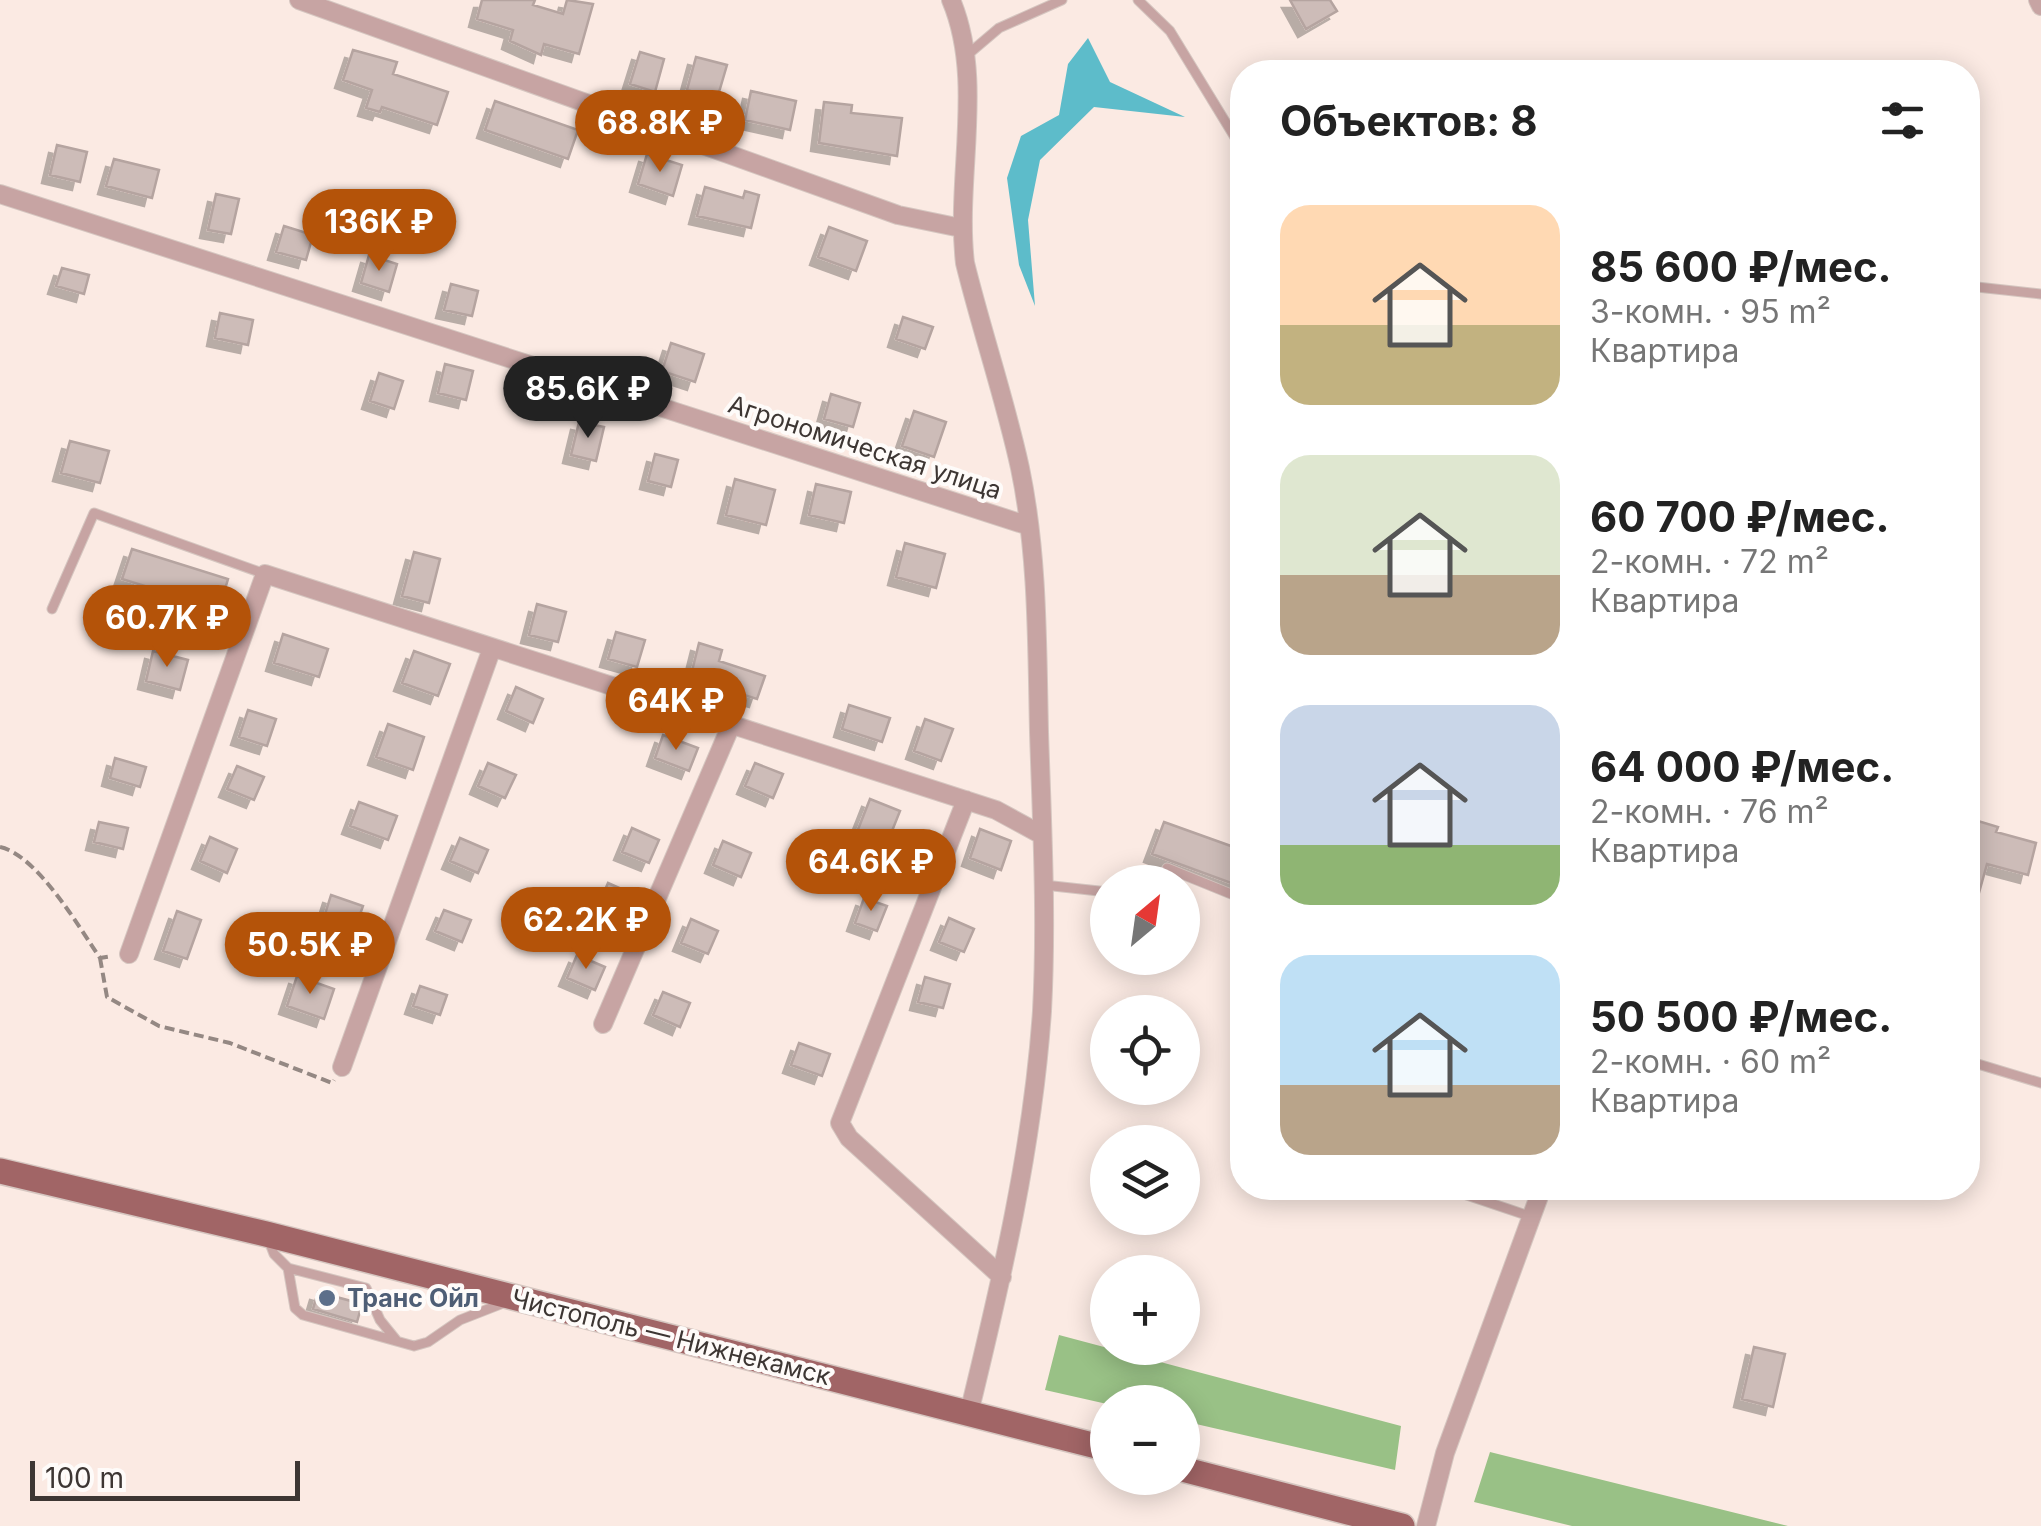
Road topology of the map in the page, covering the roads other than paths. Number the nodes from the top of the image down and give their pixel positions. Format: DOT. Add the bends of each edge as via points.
graph roads {
  1 [pos="299,0"];
  2 [pos="951,0"];
  3 [pos="1062,0"];
  4 [pos="1138,0"];
  5 [pos="966,56"];
  6 [pos="1230,130"];
  7 [pos="0,194"];
  8 [pos="961,228"];
  9 [pos="1980,287"];
  10 [pos="2041,294"];
  11 [pos="1029,526"];
  12 [pos="265,574"];
  13 [pos="52,609"];
  14 [pos="492,648"];
  15 [pos="732,723"];
  16 [pos="966,800"];
  17 [pos="1042,835"];
  18 [pos="1200,882"];
  19 [pos="1044,885"];
  20 [pos="1090,890"];
  21 [pos="1230,894"];
  22 [pos="129,954"];
  23 [pos="603,1024"];
  24 [pos="1980,1065"];
  25 [pos="342,1067"];
  26 [pos="2041,1084"];
  27 [pos="0,1171"];
  28 [pos="1482,1200"];
  29 [pos="1538,1200"];
  30 [pos="1532,1217"];
  31 [pos="266,1234"];
  32 [pos="288,1268"];
  33 [pos="1002,1277"];
  34 [pos="518,1298"];
  35 [pos="399,1343"];
  36 [pos="968,1412"];
  37 [pos="1090,1444"];
  38 [pos="1200,1473"];
  39 [pos="1402,1526"];
  40 [pos="1426,1526"];
  1 -- 8 [label="street" via="898,214"];
  2 -- 5 [label="street"];
  3 -- 5 [label="lane" via="1000,28"];
  4 -- 6 [label="lane" via="1170,31"];
  5 -- 8 [label="street"];
  7 -- 11 [label="street, Агрономическая улица"];
  8 -- 11 [label="street"];
  9 -- 10 [label="lane"];
  11 -- 17 [label="street"];
  12 -- 13 [label="lane" via="94,512"];
  12 -- 14 [label="street"];
  12 -- 22 [label="street"];
  14 -- 15 [label="street"];
  14 -- 25 [label="street"];
  15 -- 16 [label="street"];
  15 -- 23 [label="street"];
  16 -- 17 [label="street"];
  16 -- 33 [label="street" via="840,1122"];
  17 -- 19 [label="street"];
  18 -- 21 [label="lane"];
  19 -- 20 [label="lane"];
  19 -- 33 [label="street" via="1042,1014"];
  24 -- 26 [label="lane"];
  27 -- 31 [label="main road, Чистополь — Нижнекамск"];
  28 -- 30 [label="lane"];
  29 -- 30 [label="street"];
  30 -- 40 [label="street" via="1445,1453"];
  31 -- 32 [label="lane"];
  31 -- 34 [label="main road, Чистополь — Нижнекамск"];
  32 -- 35 [label="lane" via="366,1288"];
  32 -- 35 [label="lane" via="291,1299 303,1315"];
  33 -- 36 [label="street"];
  34 -- 35 [label="lane" via="460,1320 428,1342"];
  34 -- 36 [label="main road, Чистополь — Нижнекамск"];
  36 -- 37 [label="main road, Чистополь — Нижнекамск"];
  38 -- 39 [label="main road"];
}
